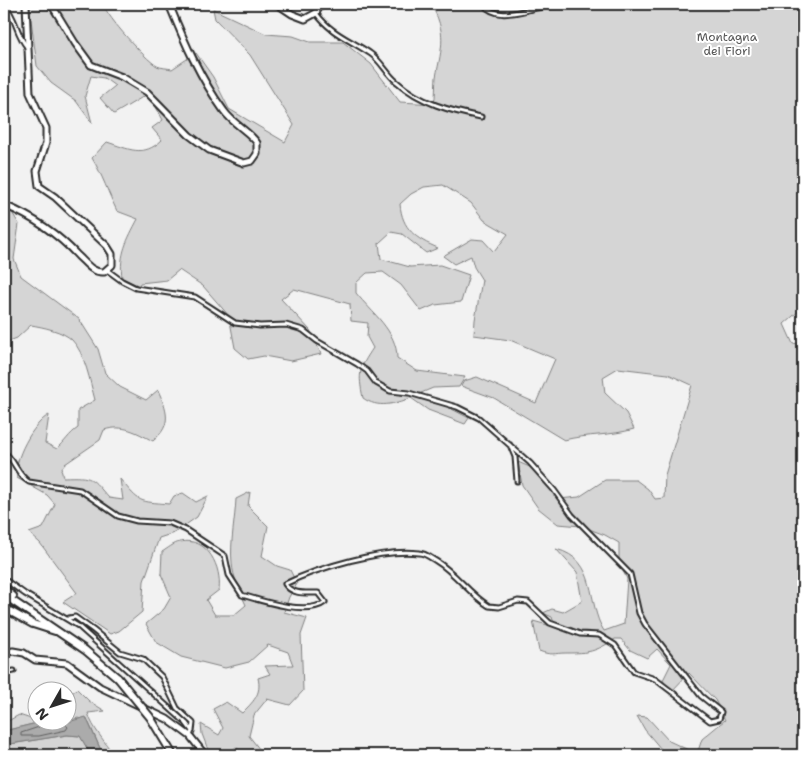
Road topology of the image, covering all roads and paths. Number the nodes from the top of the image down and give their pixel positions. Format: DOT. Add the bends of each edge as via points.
graph roads {
  1 [pos="4,4"];
  2 [pos="26,4"];
  3 [pos="51,4"];
  4 [pos="169,4"];
  5 [pos="277,4"];
  6 [pos="321,4"];
  7 [pos="483,4"];
  8 [pos="584,4"];
  9 [pos="316,13"];
  10 [pos="28,48"];
  11 [pos="480,118"];
  12 [pos="4,206"];
  13 [pos="107,270"];
  14 [pos="510,444"];
  15 [pos="4,452"];
  16 [pos="517,481"];
  17 [pos="4,578"];
  18 [pos="4,589"];
  19 [pos="4,595"];
  20 [pos="4,608"];
  21 [pos="40,618"];
  22 [pos="68,618"];
  23 [pos="66,635"];
  24 [pos="4,653"];
  25 [pos="14,671"];
  26 [pos="4,673"];
  27 [pos="191,733"];
  28 [pos="173,755"];
  29 [pos="205,755"];
  1 -- 10 [label="street" via="13,14 20,39"];
  2 -- 10 [label="street"];
  3 -- 4 [label="street" via="91,65 122,77 147,92 189,135 210,150 242,163 252,161 257,154 257,143 234,124 221,107 192,59"];
  5 -- 9 [label="street" via="300,18 309,18"];
  6 -- 9 [label="street"];
  7 -- 8 [label="street" via="493,12 510,14"];
  9 -- 11 [label="street" via="331,30 373,56 385,72 414,96"];
  10 -- 13 [label="street" via="30,93 46,128 46,143 37,171 39,186 107,246 113,260"];
  12 -- 13 [label="street" via="22,212 54,233 94,270"];
  13 -- 14 [label="street" via="136,288 195,297 235,322 260,326 286,325 303,330 358,364 376,383 390,391 410,393 457,407 478,418"];
  14 -- 15 [label="street" via="554,490 572,515 630,574 639,613 645,624 691,684 721,712 719,719 710,721 655,679 634,672 615,645 599,635 580,634 550,623 528,602 489,606 438,562 420,553 389,554 344,564 311,572 285,584 300,594 318,594 325,602 319,607 304,608 264,601 242,595 229,574 225,556 186,530 170,524 137,522 118,516 80,490 29,482"];
  14 -- 16 [label="street"];
  17 -- 22 [label="street" via="24,594"];
  18 -- 21 [label="highway"];
  19 -- 21 [label="highway"];
  20 -- 23 [label="highway" via="33,624"];
  21 -- 23 [label="highway"];
  22 -- 27 [label="street" via="137,678"];
  22 -- 27 [label="street" via="75,617 120,652 143,659 162,677 173,702 193,723"];
  23 -- 28 [label="highway, bridge" via="118,678 150,717"];
  24 -- 27 [label="street" via="13,651 35,660 68,663 100,688"];
  25 -- 26 [label="street"];
  27 -- 29 [label="street"];
}
